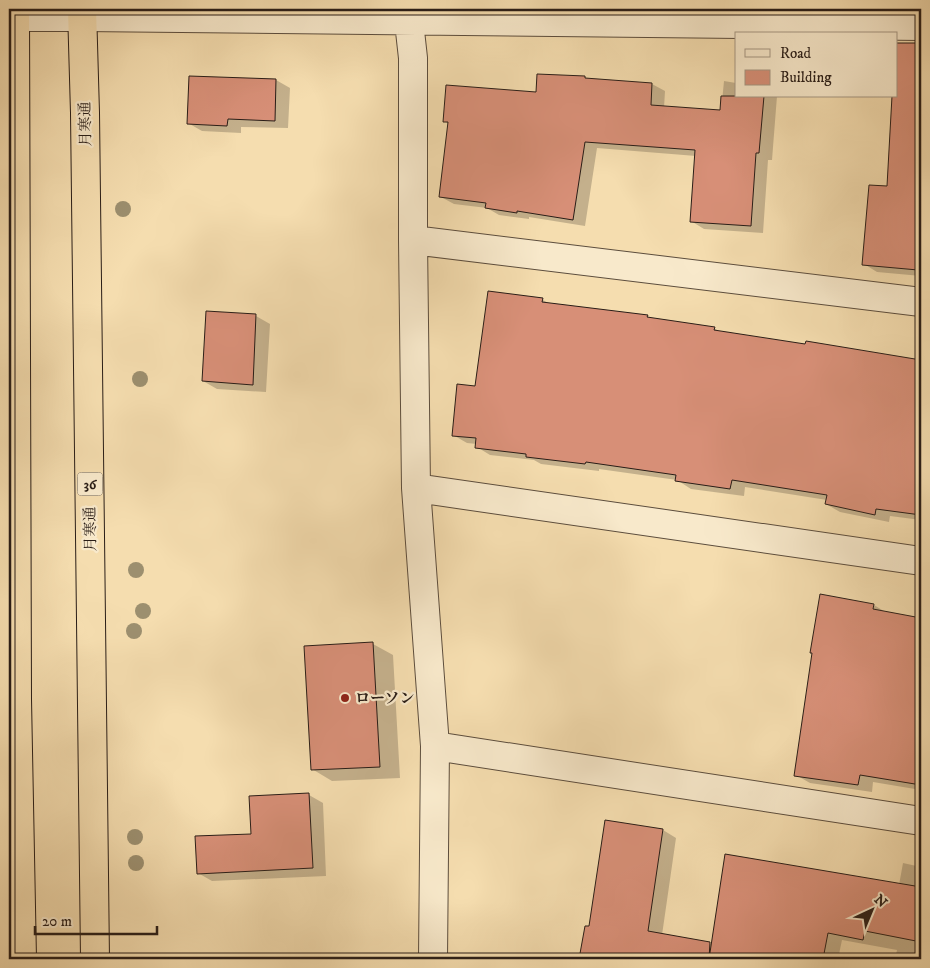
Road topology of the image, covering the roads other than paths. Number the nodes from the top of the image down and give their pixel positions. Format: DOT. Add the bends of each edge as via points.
graph roads {
  1 [pos="82,13"];
  2 [pos="13,14"];
  3 [pos="409,22"];
  4 [pos="921,26"];
  5 [pos="413,240"];
  6 [pos="921,302"];
  7 [pos="416,488"];
  8 [pos="921,561"];
  9 [pos="435,746"];
  10 [pos="921,821"];
  11 [pos="22,959"];
  12 [pos="95,959"];
  13 [pos="433,959"];
  1 -- 2 [label="street"];
  1 -- 3 [label="street"];
  1 -- 12 [label="highway, 月寒通 / 36"];
  2 -- 11 [label="highway"];
  3 -- 4 [label="street"];
  3 -- 5 [label="street" via="413,58"];
  5 -- 6 [label="street"];
  5 -- 7 [label="street"];
  7 -- 8 [label="street"];
  7 -- 9 [label="street"];
  9 -- 10 [label="street"];
  9 -- 13 [label="street"];
}
